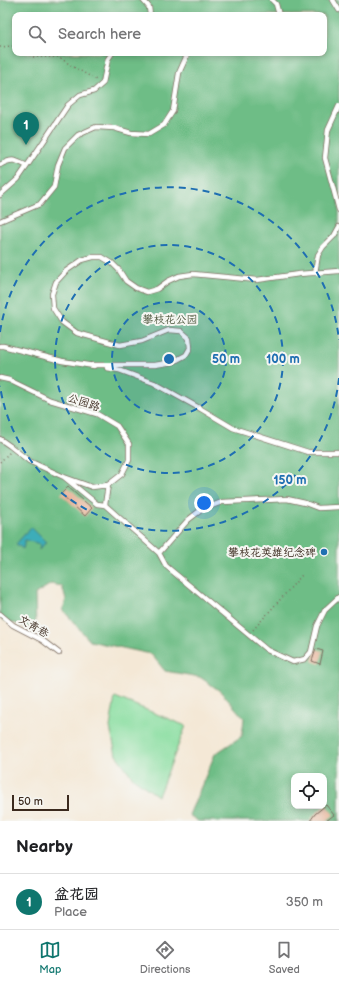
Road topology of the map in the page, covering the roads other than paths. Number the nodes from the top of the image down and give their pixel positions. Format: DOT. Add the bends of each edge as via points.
graph roads {
  1 [pos="143,0"];
  2 [pos="272,0"];
  3 [pos="333,0"];
  4 [pos="339,10"];
  5 [pos="150,12"];
  6 [pos="278,12"];
  7 [pos="110,56"];
  8 [pos="187,56"];
  9 [pos="339,106"];
  10 [pos="0,165"];
  11 [pos="27,166"];
  12 [pos="0,195"];
  13 [pos="339,210"];
  14 [pos="0,222"];
  15 [pos="339,227"];
  16 [pos="339,271"];
  17 [pos="315,273"];
  18 [pos="0,346"];
  19 [pos="92,365"];
  20 [pos="0,378"];
  21 [pos="0,440"];
  22 [pos="339,452"];
  23 [pos="64,477"];
  24 [pos="108,485"];
  25 [pos="105,505"];
  26 [pos="339,507"];
  27 [pos="159,553"];
  28 [pos="339,597"];
  29 [pos="0,614"];
  30 [pos="59,653"];
  1 -- 5 [label="lane"];
  2 -- 6 [label="lane"];
  3 -- 4 [label="lane"];
  7 -- 11 [label="lane" via="103,83 94,92 80,95 68,105"];
  8 -- 14 [label="lane" via="179,73 173,111 164,125 149,134 96,127 78,135 65,148 58,165 54,187 40,204"];
  9 -- 13 [label="lane" via="328,130 325,158"];
  10 -- 11 [label="lane" via="16,160"];
  11 -- 12 [label="lane" via="18,179"];
  15 -- 17 [label="lane" via="318,255"];
  16 -- 17 [label="lane"];
  17 -- 19 [label="lane" via="257,280 192,274 179,276 147,292 126,282 119,270 102,257 82,260 56,282 52,294 53,308 62,322 77,333 120,345 142,341 169,330 181,331 189,338 190,348 186,355 173,362 155,365"];
  18 -- 19 [label="lane"];
  19 -- 22 [label="lane" via="119,370 154,383 234,428 308,452"];
  20 -- 24 [label="lane, 公园路" via="50,400 97,414 117,426 129,444 129,460 122,474"];
  21 -- 23 [label="lane" via="29,461"];
  23 -- 24 [label="lane" via="92,487"];
  23 -- 25 [label="lane" via="97,504"];
  24 -- 25 [label="lane"];
  25 -- 27 [label="lane"];
  26 -- 27 [label="lane" via="318,508 287,500 222,502 202,510 188,520"];
  27 -- 28 [label="lane" via="166,566 267,650 293,662 305,659 311,652 317,626 325,610"];
  29 -- 30 [label="lane, 文青巷" via="13,626 42,640"];
}
